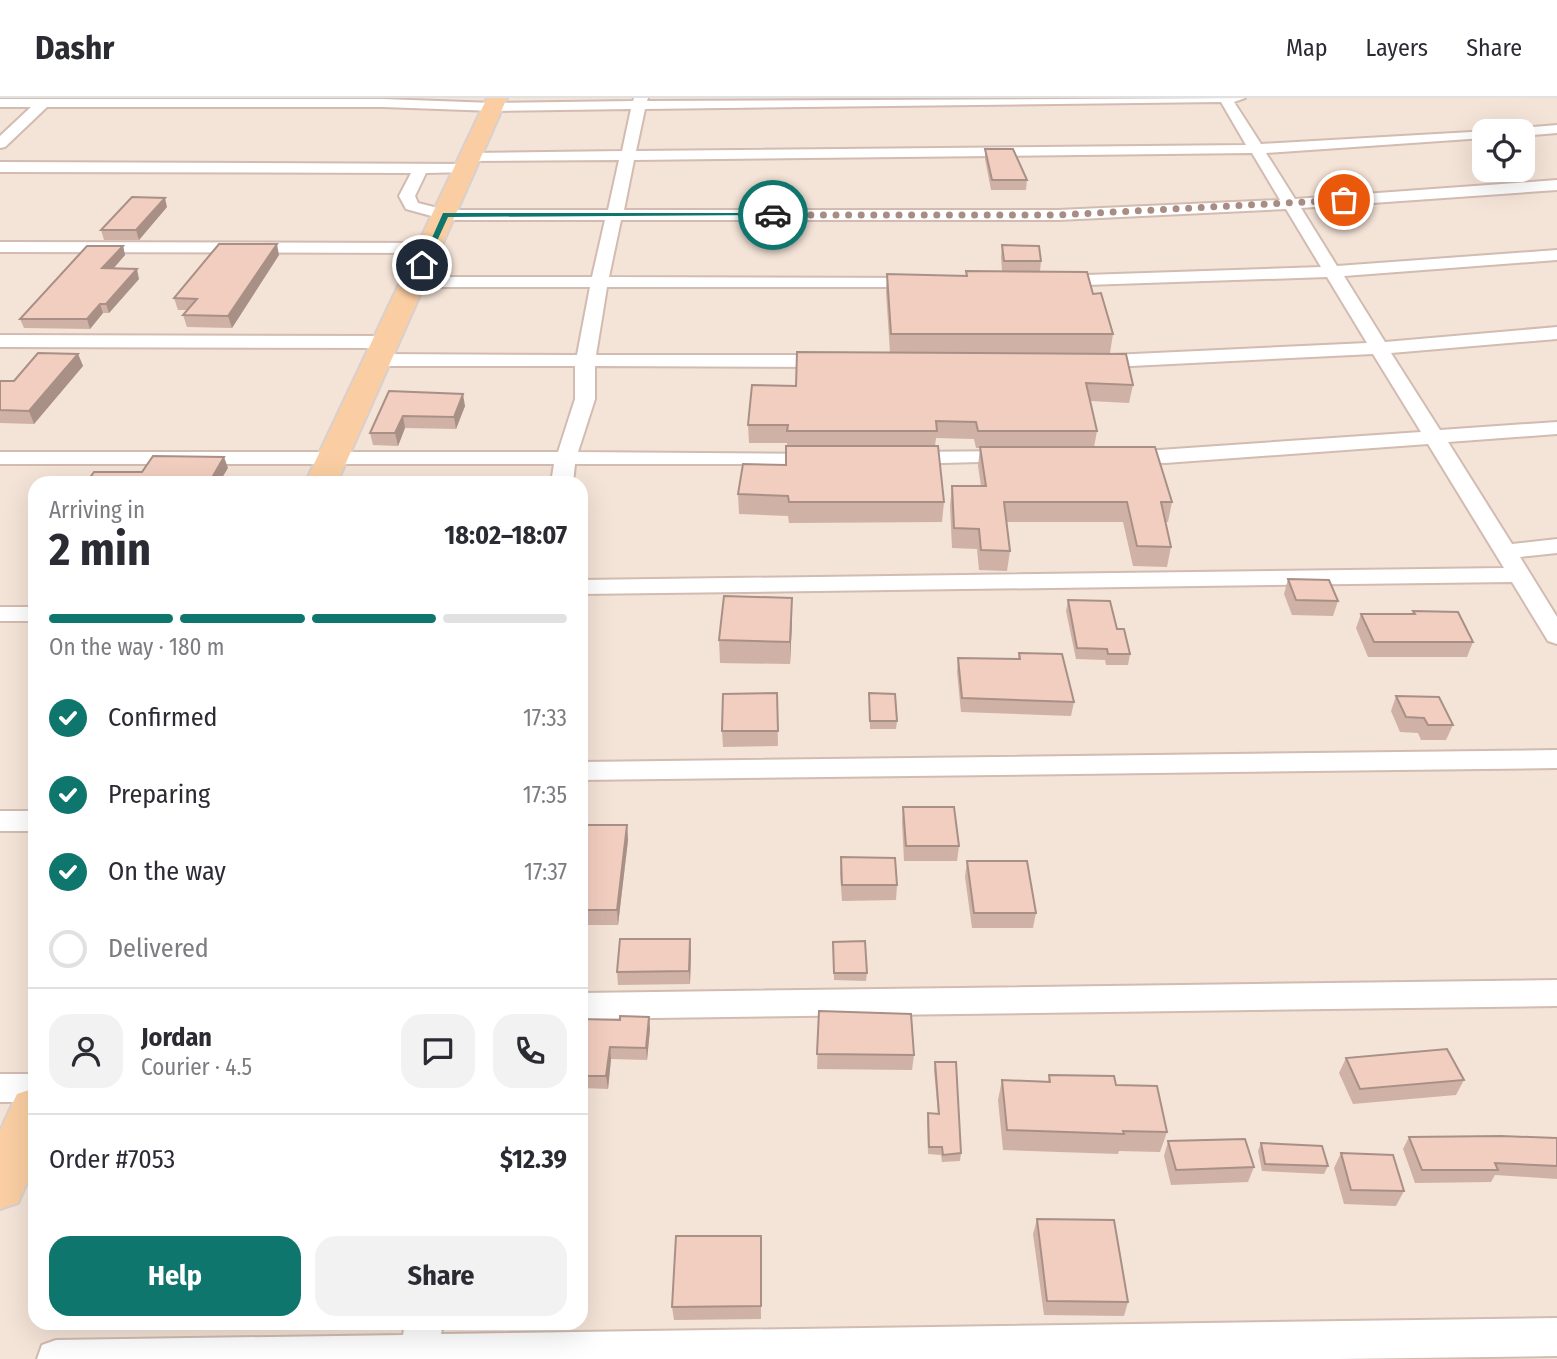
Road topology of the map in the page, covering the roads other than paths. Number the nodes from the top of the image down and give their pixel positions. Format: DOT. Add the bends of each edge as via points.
graph roads {
  1 [pos="1226,98"];
  2 [pos="1238,98"];
  3 [pos="47,100"];
  4 [pos="640,102"];
  5 [pos="0,103"];
  6 [pos="496,103"];
  7 [pos="1557,130"];
  8 [pos="1535,131"];
  9 [pos="1472,135"];
  10 [pos="0,144"];
  11 [pos="1256,149"];
  12 [pos="629,155"];
  13 [pos="469,163"];
  14 [pos="0,167"];
  15 [pos="421,169"];
  16 [pos="1557,185"];
  17 [pos="1291,204"];
  18 [pos="446,215"];
  19 [pos="616,215"];
  20 [pos="0,247"];
  21 [pos="430,248"];
  22 [pos="1557,255"];
  23 [pos="1332,272"];
  24 [pos="1041,281"];
  25 [pos="414,282"];
  26 [pos="600,282"];
  27 [pos="945,282"];
  28 [pos="1557,333"];
  29 [pos="0,341"];
  30 [pos="1380,348"];
  31 [pos="382,351"];
  32 [pos="585,361"];
  33 [pos="850,361"];
  34 [pos="1074,362"];
  35 [pos="1557,428"];
  36 [pos="1435,439"];
  37 [pos="0,457"];
  38 [pos="1039,457"];
  39 [pos="1095,457"];
  40 [pos="566,458"];
  41 [pos="844,458"];
  42 [pos="886,458"];
  43 [pos="332,459"];
  44 [pos="324,476"];
  45 [pos="563,476"];
  46 [pos="1557,546"];
  47 [pos="1505,552"];
  48 [pos="1519,575"];
  49 [pos="588,587"];
  50 [pos="0,614"];
  51 [pos="28,614"];
  52 [pos="1557,636"];
  53 [pos="1557,759"];
  54 [pos="588,771"];
  55 [pos="0,821"];
  56 [pos="28,821"];
  57 [pos="1557,993"];
  58 [pos="588,1006"];
  59 [pos="0,1088"];
  60 [pos="28,1088"];
  61 [pos="28,1124"];
  62 [pos="0,1186"];
  63 [pos="1557,1337"];
  64 [pos="420,1345"];
  65 [pos="56,1359"];
  1 -- 2 [label="street"];
  1 -- 4 [label="street"];
  1 -- 11 [label="street"];
  3 -- 5 [label="street"];
  3 -- 6 [label="street"];
  3 -- 10 [label="street"];
  4 -- 6 [label="street"];
  4 -- 12 [label="street"];
  6 -- 13 [label="main road"];
  7 -- 8 [label="street"];
  9 -- 11 [label="street"];
  11 -- 12 [label="street"];
  11 -- 17 [label="street"];
  12 -- 13 [label="street"];
  12 -- 19 [label="street"];
  13 -- 15 [label="street"];
  13 -- 18 [label="main road"];
  14 -- 15 [label="street"];
  15 -- 18 [label="street" via="407,196 412,206"];
  16 -- 17 [label="street"];
  17 -- 19 [label="street" via="1058,215"];
  17 -- 23 [label="street"];
  18 -- 19 [label="street"];
  18 -- 21 [label="main road"];
  19 -- 26 [label="street"];
  20 -- 21 [label="street"];
  21 -- 25 [label="main road"];
  22 -- 23 [label="street"];
  23 -- 24 [label="street"];
  23 -- 30 [label="street"];
  25 -- 26 [label="street"];
  25 -- 31 [label="main road"];
  26 -- 27 [label="street"];
  26 -- 32 [label="street"];
  28 -- 30 [label="street"];
  29 -- 31 [label="street"];
  30 -- 34 [label="street"];
  30 -- 36 [label="street"];
  31 -- 32 [label="street"];
  31 -- 43 [label="main road"];
  32 -- 33 [label="street"];
  32 -- 40 [label="street" via="585,399"];
  35 -- 36 [label="street"];
  36 -- 39 [label="street" via="1165,457"];
  36 -- 47 [label="street"];
  37 -- 43 [label="street"];
  38 -- 42 [label="street"];
  40 -- 41 [label="street"];
  40 -- 43 [label="street"];
  40 -- 45 [label="street"];
  43 -- 44 [label="main road"];
  46 -- 47 [label="street"];
  47 -- 48 [label="street"];
  48 -- 49 [label="street"];
  48 -- 52 [label="street"];
  50 -- 51 [label="street"];
  53 -- 54 [label="street"];
  55 -- 56 [label="street"];
  57 -- 58 [label="street"];
  59 -- 60 [label="street"];
  61 -- 62 [label="main road"];
  63 -- 64 [label="street"];
  64 -- 65 [label="street"];
}
